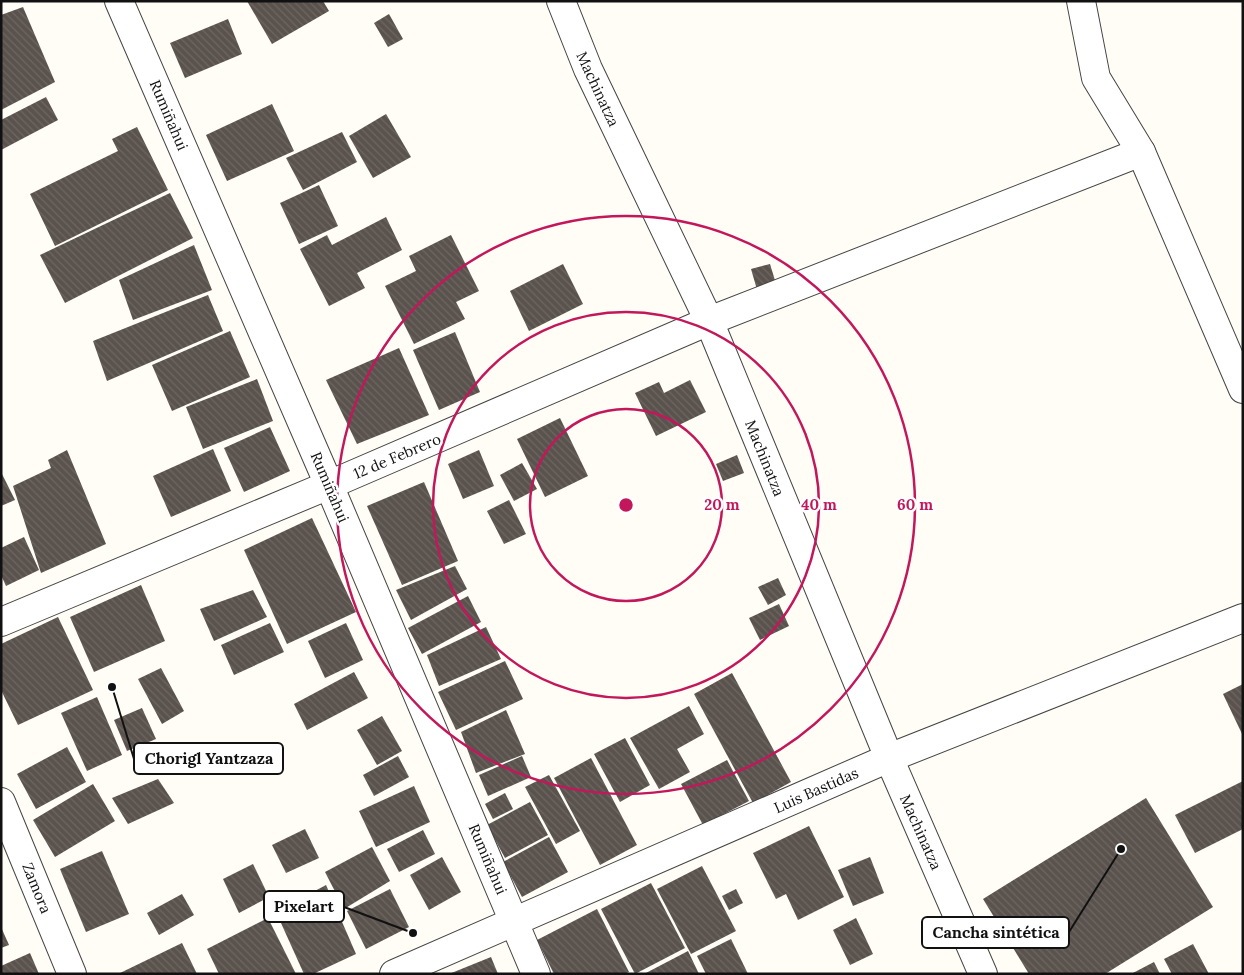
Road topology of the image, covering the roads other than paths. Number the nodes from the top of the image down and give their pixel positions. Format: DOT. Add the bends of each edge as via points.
graph roads {
  1 [pos="119,1"];
  2 [pos="561,1"];
  3 [pos="1081,1"];
  4 [pos="1141,152"];
  5 [pos="709,321"];
  6 [pos="1243,389"];
  7 [pos="330,485"];
  8 [pos="1243,618"];
  9 [pos="1,622"];
  10 [pos="889,758"];
  11 [pos="1,802"];
  12 [pos="515,922"];
  13 [pos="72,974"];
  14 [pos="394,974"];
  15 [pos="536,974"];
  16 [pos="983,974"];
  1 -- 7 [label="street, Rumiñahui"];
  2 -- 5 [label="street, Machinatza" via="588,69"];
  3 -- 4 [label="street" via="1096,78"];
  4 -- 5 [label="street, 12 de Febrero"];
  4 -- 6 [label="street"];
  5 -- 7 [label="street, 12 de Febrero"];
  5 -- 10 [label="street, Machinatza"];
  7 -- 9 [label="street, 12 de Febrero"];
  7 -- 12 [label="street, Rumiñahui"];
  8 -- 10 [label="street, Luis Bastidas"];
  10 -- 12 [label="street, Luis Bastidas"];
  10 -- 16 [label="street, Machinatza"];
  11 -- 13 [label="street, Zamora"];
  12 -- 14 [label="street, Luis Bastidas"];
  12 -- 15 [label="street, Rumiñahui"];
}
